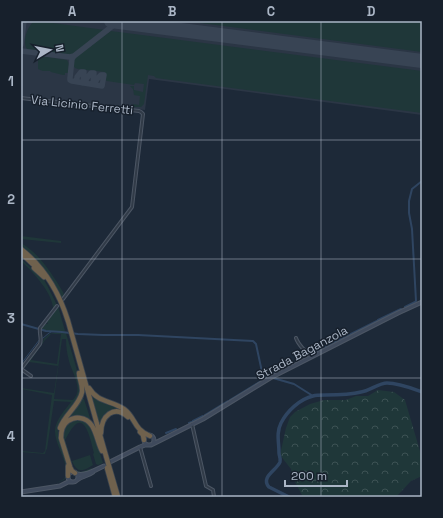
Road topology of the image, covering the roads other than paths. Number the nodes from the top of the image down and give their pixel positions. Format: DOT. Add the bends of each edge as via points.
graph roads {
  1 [pos="21,98"];
  2 [pos="21,249"];
  3 [pos="21,253"];
  4 [pos="21,256"];
  5 [pos="44,277"];
  6 [pos="63,299"];
  7 [pos="422,302"];
  8 [pos="58,306"];
  9 [pos="66,321"];
  10 [pos="296,338"];
  11 [pos="73,345"];
  12 [pos="307,354"];
  13 [pos="315,356"];
  14 [pos="78,359"];
  15 [pos="309,359"];
  16 [pos="304,361"];
  17 [pos="21,369"];
  18 [pos="79,373"];
  19 [pos="31,376"];
  20 [pos="192,424"];
  21 [pos="151,436"];
  22 [pos="163,438"];
  23 [pos="144,440"];
  24 [pos="150,445"];
  25 [pos="140,447"];
  26 [pos="104,455"];
  27 [pos="110,462"];
  28 [pos="104,466"];
  29 [pos="95,471"];
  30 [pos="75,473"];
  31 [pos="68,476"];
  32 [pos="77,480"];
  33 [pos="71,482"];
  34 [pos="56,486"];
  35 [pos="151,486"];
  36 [pos="21,492"];
  37 [pos="115,497"];
  38 [pos="118,497"];
  39 [pos="214,497"];
  1 -- 6 [label="street, Via Licinio Ferretti" via="139,111 143,116 132,206"];
  2 -- 9 [label="highway" via="36,262 51,282 61,302"];
  3 -- 5 [label="highway"];
  4 -- 5 [label="highway"];
  5 -- 9 [label="highway"];
  7 -- 13 [label="main road, Strada Baganzola"];
  8 -- 17 [label="street" via="40,329 40,344"];
  9 -- 11 [label="highway"];
  10 -- 12 [label="street"];
  11 -- 14 [label="highway"];
  11 -- 18 [label="highway"];
  12 -- 13 [label="street"];
  12 -- 15 [label="street"];
  12 -- 16 [label="street"];
  13 -- 15 [label="main road, Strada Baganzola"];
  14 -- 21 [label="highway" via="92,393 124,409 140,430"];
  14 -- 26 [label="highway"];
  15 -- 16 [label="main road, Strada Baganzola"];
  16 -- 20 [label="main road, Strada Baganzola"];
  17 -- 19 [label="street"];
  18 -- 26 [label="highway"];
  18 -- 31 [label="highway" via="81,396 59,430"];
  20 -- 22 [label="main road, Strada Baganzola"];
  20 -- 39 [label="street" via="206,486 212,490"];
  21 -- 22 [label="main road"];
  21 -- 23 [label="main road"];
  21 -- 24 [label="main road" via="154,440"];
  22 -- 24 [label="main road, Strada Baganzola"];
  23 -- 24 [label="main road"];
  23 -- 25 [label="main road"];
  23 -- 26 [label="highway" via="127,416 118,412 111,413 105,417 102,425"];
  24 -- 25 [label="main road, Strada Baganzola"];
  25 -- 27 [label="main road, Strada Baganzola"];
  25 -- 35 [label="street"];
  26 -- 30 [label="highway" via="98,445 94,428 89,422 77,418 67,422 62,429 61,438 69,464"];
  26 -- 37 [label="highway, bridge"];
  26 -- 38 [label="highway, bridge"];
  28 -- 29 [label="main road"];
  29 -- 30 [label="main road"];
  29 -- 32 [label="main road"];
  30 -- 31 [label="main road"];
  30 -- 32 [label="main road" via="78,476"];
  31 -- 33 [label="main road"];
  31 -- 34 [label="main road" via="64,482"];
  32 -- 33 [label="main road"];
  33 -- 34 [label="main road"];
  34 -- 36 [label="main road"];
}
